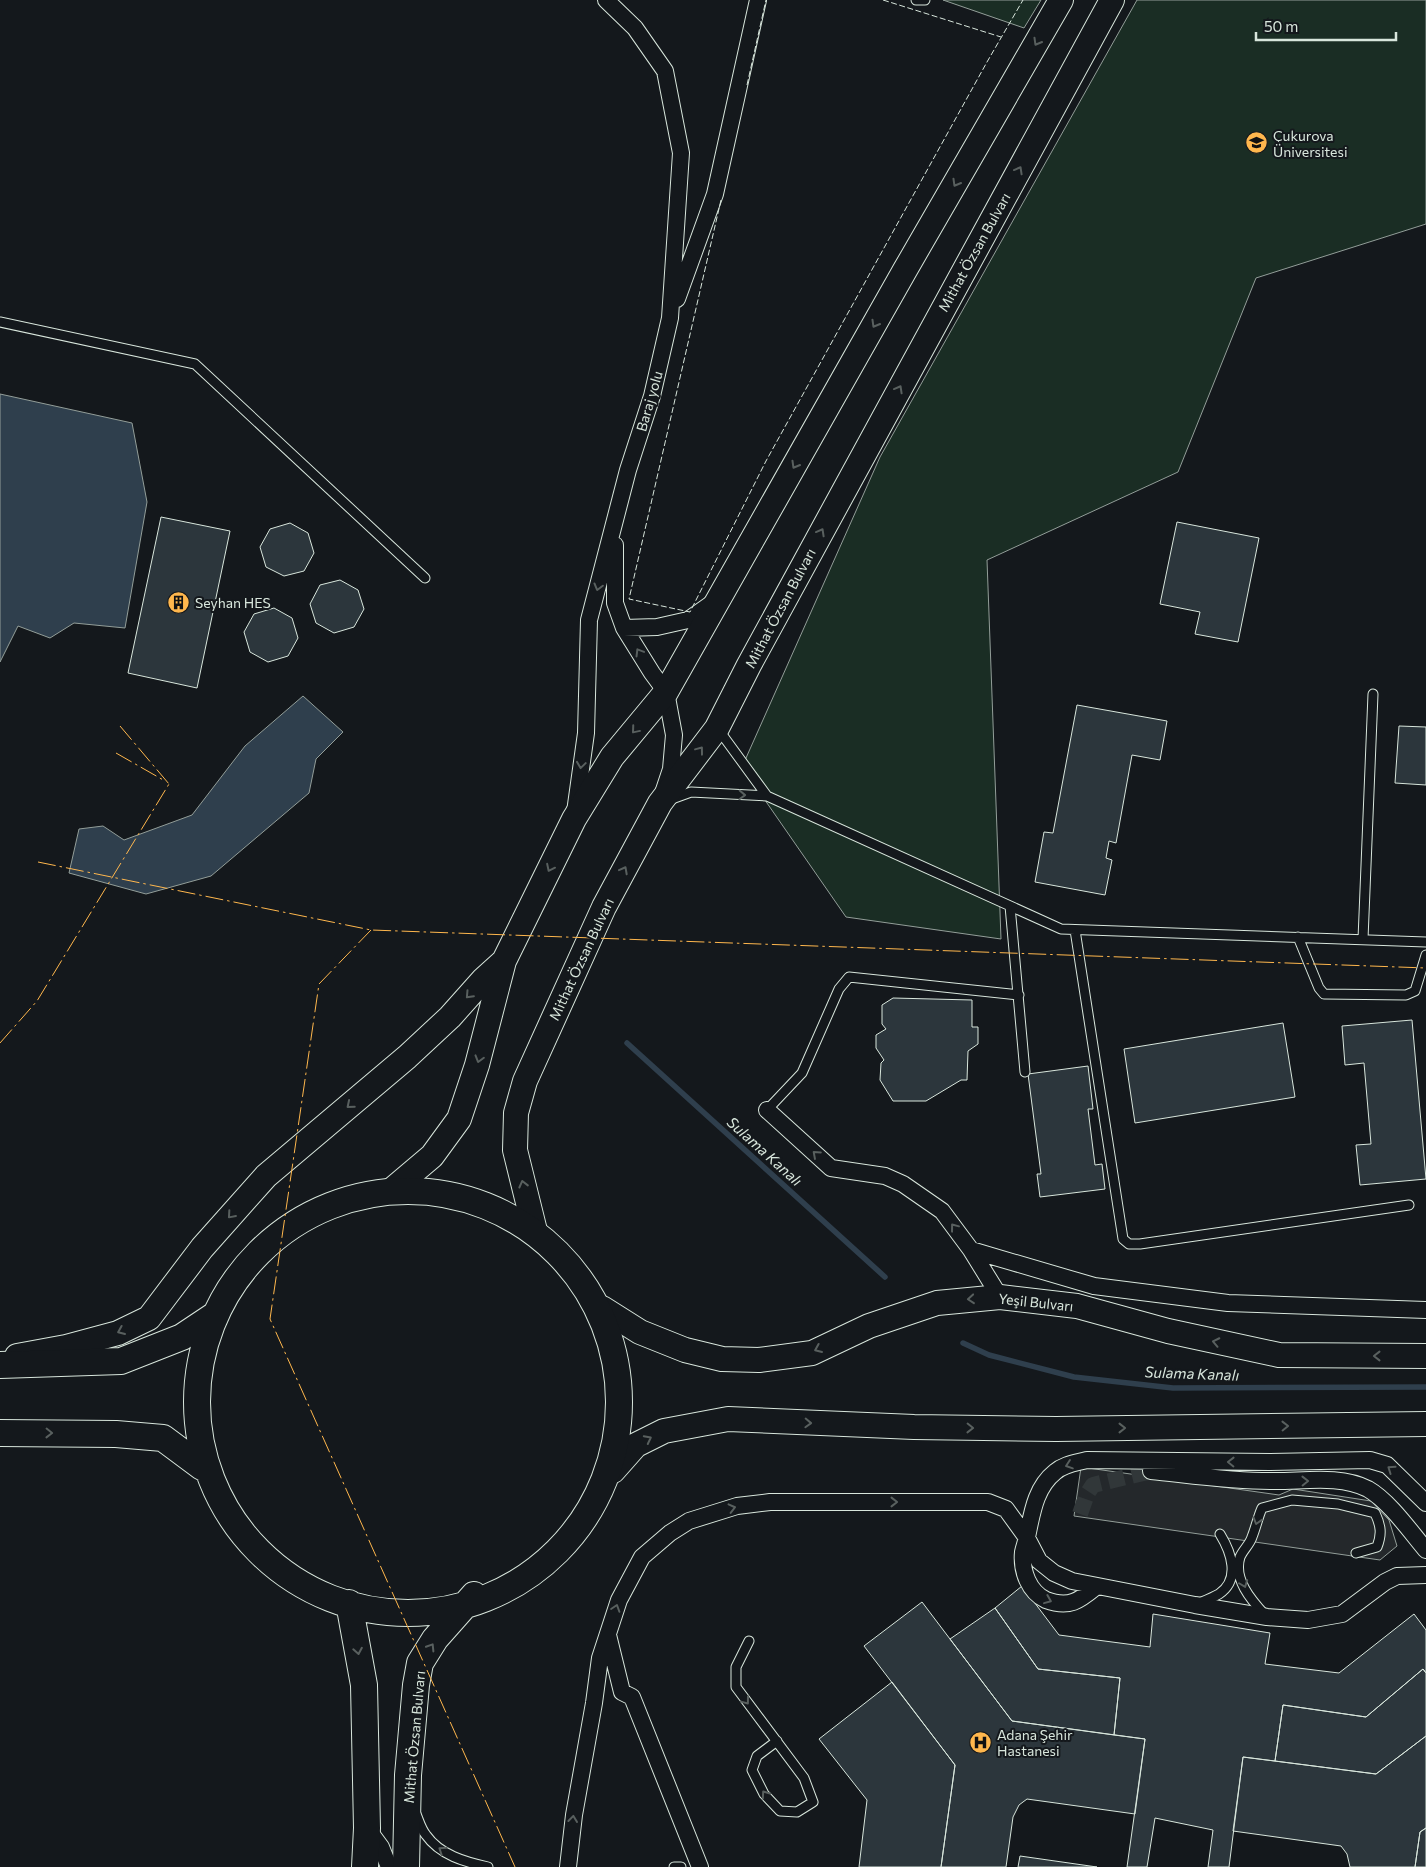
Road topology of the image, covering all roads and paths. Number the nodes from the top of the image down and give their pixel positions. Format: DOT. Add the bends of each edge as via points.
graph roads {
  1 [pos="606,0"];
  2 [pos="758,0"];
  3 [pos="916,0"];
  4 [pos="925,0"];
  5 [pos="1061,0"];
  6 [pos="1112,0"];
  7 [pos="670,318"];
  8 [pos="0,322"];
  9 [pos="615,523"];
  10 [pos="425,578"];
  11 [pos="719,598"];
  12 [pos="624,628"];
  13 [pos="666,692"];
  14 [pos="1373,694"];
  15 [pos="717,728"];
  16 [pos="767,796"];
  17 [pos="660,803"];
  18 [pos="574,819"];
  19 [pos="1010,906"];
  20 [pos="1075,930"];
  21 [pos="1298,938"];
  22 [pos="1363,940"];
  23 [pos="1426,942"];
  24 [pos="1426,955"];
  25 [pos="504,962"];
  26 [pos="1019,995"];
  27 [pos="1025,1072"];
  28 [pos="767,1110"];
  29 [pos="393,1189"];
  30 [pos="1409,1205"];
  31 [pos="535,1231"];
  32 [pos="971,1250"];
  33 [pos="1000,1297"];
  34 [pos="602,1308"];
  35 [pos="1426,1310"];
  36 [pos="215,1315"];
  37 [pos="1426,1356"];
  38 [pos="0,1358"];
  39 [pos="0,1365"];
  40 [pos="1426,1424"];
  41 [pos="0,1433"];
  42 [pos="202,1466"];
  43 [pos="613,1471"];
  44 [pos="1151,1471"];
  45 [pos="1426,1503"];
  46 [pos="1220,1534"];
  47 [pos="1027,1538"];
  48 [pos="1426,1550"];
  49 [pos="1356,1553"];
  50 [pos="1426,1575"];
  51 [pos="1098,1586"];
  52 [pos="474,1595"];
  53 [pos="349,1603"];
  54 [pos="1195,1605"];
  55 [pos="1266,1617"];
  56 [pos="608,1634"];
  57 [pos="750,1642"];
  58 [pos="777,1741"];
  59 [pos="408,1775"];
  60 [pos="367,1828"];
  61 [pos="365,1867"];
  62 [pos="389,1867"];
  63 [pos="406,1867"];
  64 [pos="488,1867"];
  65 [pos="568,1867"];
  66 [pos="674,1867"];
  67 [pos="681,1867"];
  68 [pos="700,1867"];
  1 -- 7 [label="street, Baraj yolu" via="635,28 665,71 681,153"];
  2 -- 7 [label="street" via="715,194"];
  3 -- 4 [label="lane"];
  5 -- 11 [label="main road, one-way"];
  15 -- 6 [label="main road, Mithat Özsan Bulvarı, one-way"];
  7 -- 9 [label="street, Baraj yolu" via="652,396"];
  8 -- 10 [label="lane" via="195,364"];
  9 -- 12 [label="street" via="615,603"];
  9 -- 18 [label="street, Baraj yolu, one-way" via="589,620 586,734"];
  11 -- 12 [label="street" via="688,620"];
  11 -- 13 [label="main road"];
  13 -- 12 [label="street, one-way"];
  13 -- 17 [label="street" via="674,735 671,769"];
  13 -- 18 [label="main road, one-way" via="612,757"];
  14 -- 22 [label="lane"];
  15 -- 16 [label="lane"];
  17 -- 15 [label="main road, Mithat Özsan Bulvarı, one-way"];
  17 -- 16 [label="lane, one-way" via="691,792"];
  16 -- 19 [label="lane"];
  31 -- 17 [label="main road, Mithat Özsan Bulvarı, one-way" via="515,1150 516,1114 525,1081 604,907"];
  18 -- 25 [label="main road, one-way"];
  19 -- 20 [label="lane" via="1061,929"];
  19 -- 26 [label="lane"];
  20 -- 21 [label="lane"];
  20 -- 30 [label="lane" via="1122,1239 1129,1244 1140,1244"];
  21 -- 22 [label="lane"];
  21 -- 24 [label="lane" via="1324,994 1406,995 1415,990"];
  22 -- 23 [label="lane"];
  25 -- 29 [label="main road, one-way" via="460,1119 432,1156"];
  25 -- 38 [label="main road, one-way" via="407,1056 266,1176 202,1248 149,1318 118,1333 66,1348"];
  26 -- 27 [label="lane"];
  26 -- 28 [label="lane" via="849,978 839,989 802,1073"];
  32 -- 28 [label="street, one-way" via="942,1211 903,1184 885,1176 831,1168"];
  29 -- 31 [label="main road" via="453,1197"];
  29 -- 36 [label="main road" via="307,1216 272,1243 229,1289"];
  31 -- 34 [label="main road" via="570,1263"];
  32 -- 33 [label="street"];
  32 -- 35 [label="street" via="1094,1286 1228,1303"];
  33 -- 34 [label="main road, Yeşil Bulvarı, one-way" via="938,1302 870,1326 812,1352 759,1360 722,1359 684,1350 636,1330"];
  37 -- 33 [label="main road, Yeşil Bulvarı, one-way" via="1279,1355 1168,1331 1077,1306"];
  34 -- 43 [label="main road" via="612,1339 620,1406"];
  36 -- 39 [label="main road" via="182,1337 121,1361"];
  36 -- 42 [label="main road" via="201,1367"];
  43 -- 40 [label="main road, one-way" via="636,1445 664,1430 728,1419 914,1427"];
  41 -- 42 [label="main road, one-way" via="116,1434 163,1438"];
  42 -- 53 [label="main road" via="217,1506 244,1541 275,1571"];
  43 -- 52 [label="main road" via="584,1523 562,1549 532,1572"];
  44 -- 48 [label="street, one-way" via="1268,1482 1344,1481 1357,1484 1382,1500"];
  45 -- 47 [label="street, one-way" via="1387,1465 1370,1460 1087,1460 1066,1465 1046,1482 1038,1494"];
  46 -- 54 [label="lane" via="1232,1559 1233,1572 1220,1593"];
  47 -- 51 [label="street" via="1039,1561 1054,1573 1072,1581"];
  47 -- 51 [label="street, one-way" via="1023,1552 1024,1569 1029,1586 1039,1597 1056,1604 1066,1604 1079,1601"];
  56 -- 47 [label="street, one-way" via="619,1600 642,1557 689,1521 737,1506 770,1502 988,1502 1006,1509"];
  49 -- 55 [label="lane, one-way" via="1377,1547 1381,1525 1375,1513 1338,1504 1292,1500 1262,1508 1252,1538 1240,1557 1240,1569 1242,1583 1251,1600"];
  50 -- 55 [label="street" via="1397,1576 1342,1614 1308,1620"];
  51 -- 54 [label="street"];
  52 -- 53 [label="main road" via="407,1612"];
  59 -- 52 [label="main road, Mithat Özsan Bulvarı, one-way" via="420,1663 435,1639"];
  53 -- 60 [label="main road, one-way" via="364,1685"];
  54 -- 55 [label="street"];
  65 -- 56 [label="street, one-way" via="600,1658"];
  56 -- 68 [label="street" via="622,1692 632,1697"];
  57 -- 58 [label="lane, one-way" via="736,1667 736,1687"];
  58 -- 58 [label="lane, one-way" via="804,1778 813,1802 797,1812 780,1811 764,1794 752,1770 757,1756"];
  59 -- 63 [label="main road, Mithat Özsan Bulvarı"];
  64 -- 59 [label="lane, one-way" via="454,1858 426,1835 416,1814"];
  60 -- 61 [label="main road"];
  60 -- 62 [label="street" via="381,1847"];
  66 -- 67 [label="lane"];
}
